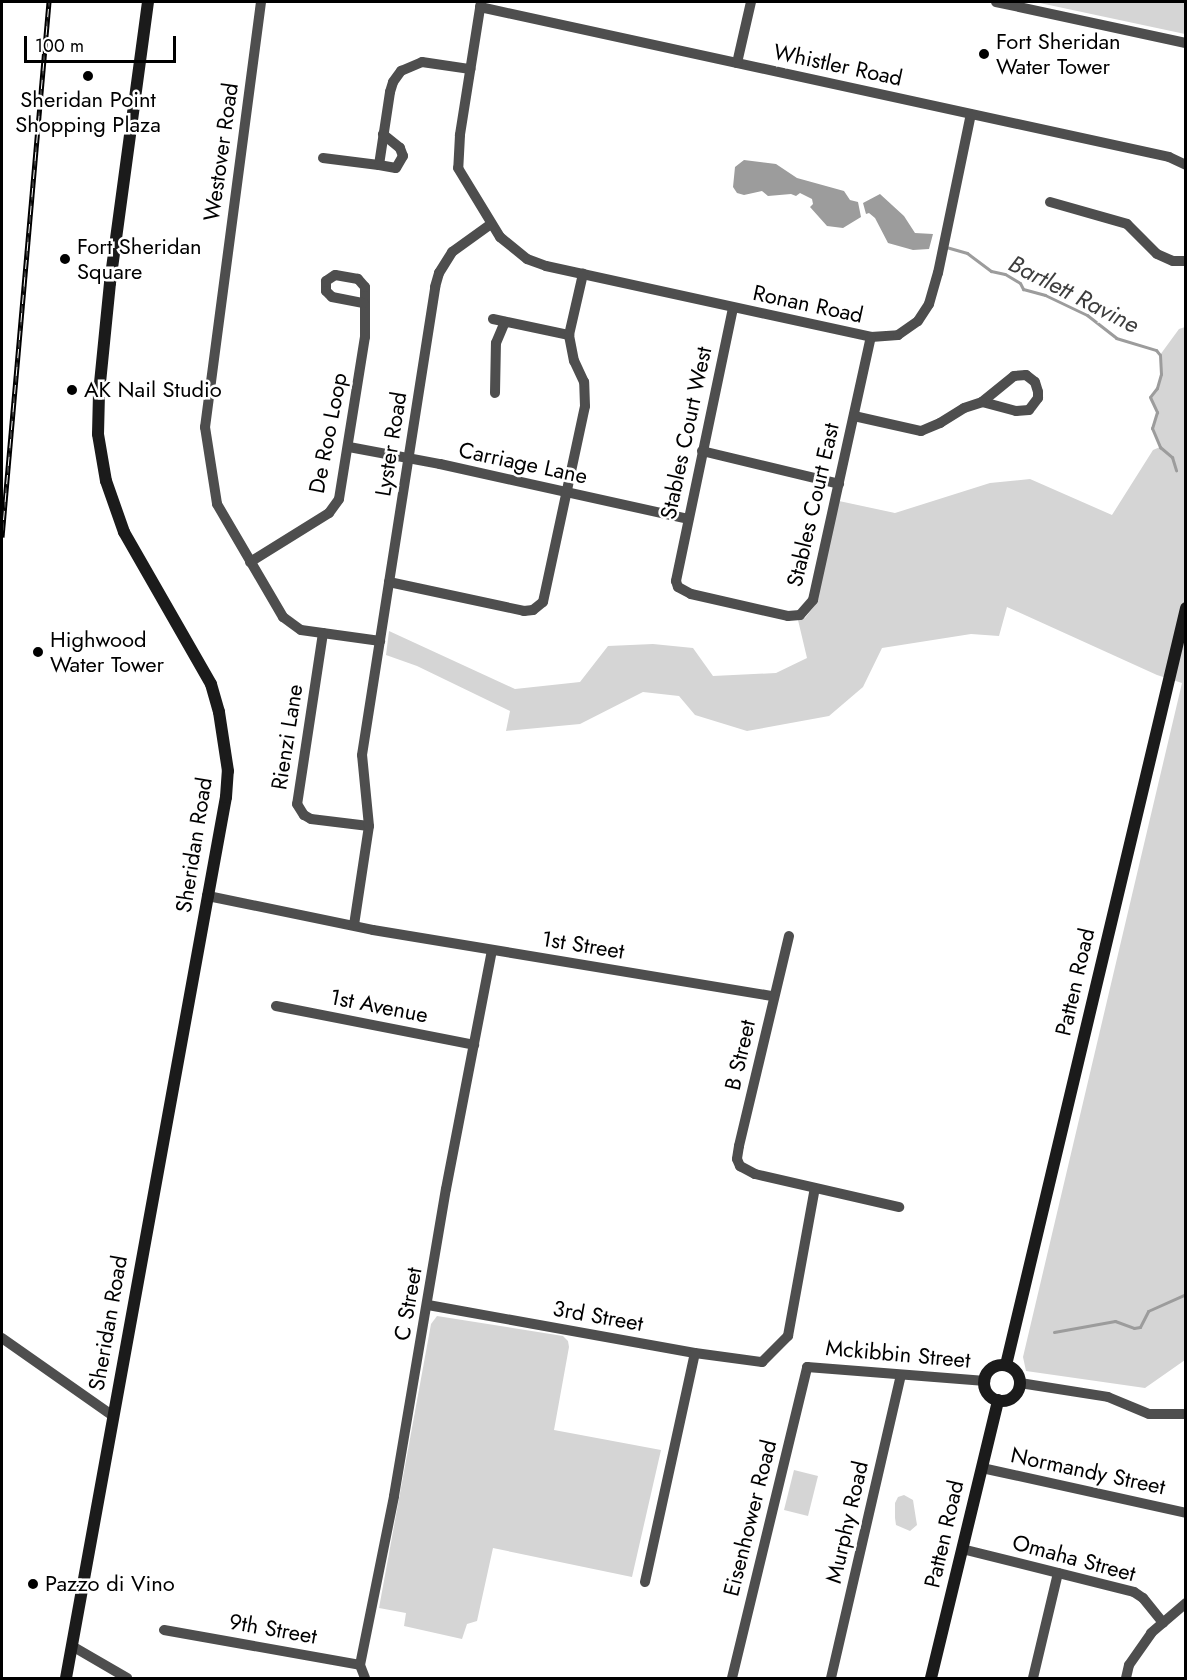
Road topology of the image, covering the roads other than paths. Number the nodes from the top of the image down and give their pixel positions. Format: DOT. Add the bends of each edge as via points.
graph roads {
  1 [pos="148,2"];
  2 [pos="261,2"];
  3 [pos="751,2"];
  4 [pos="996,2"];
  5 [pos="481,4"];
  6 [pos="1185,43"];
  7 [pos="737,63"];
  8 [pos="470,69"];
  9 [pos="971,114"];
  10 [pos="384,134"];
  11 [pos="323,158"];
  12 [pos="379,165"];
  13 [pos="1185,165"];
  14 [pos="1050,202"];
  15 [pos="491,224"];
  16 [pos="1185,261"];
  17 [pos="583,274"];
  18 [pos="363,303"];
  19 [pos="733,308"];
  20 [pos="493,319"];
  21 [pos="505,322"];
  22 [pos="568,335"];
  23 [pos="871,337"];
  24 [pos="495,393"];
  25 [pos="982,402"];
  26 [pos="854,416"];
  27 [pos="349,447"];
  28 [pos="702,451"];
  29 [pos="408,458"];
  30 [pos="838,484"];
  31 [pos="567,492"];
  32 [pos="688,519"];
  33 [pos="250,562"];
  34 [pos="677,566"];
  35 [pos="389,582"];
  36 [pos="1185,608"];
  37 [pos="323,633"];
  38 [pos="380,641"];
  39 [pos="369,826"];
  40 [pos="208,896"];
  41 [pos="354,925"];
  42 [pos="789,936"];
  43 [pos="492,950"];
  44 [pos="773,996"];
  45 [pos="276,1006"];
  46 [pos="474,1045"];
  47 [pos="815,1188"];
  48 [pos="899,1207"];
  49 [pos="428,1305"];
  50 [pos="2,1338"];
  51 [pos="695,1353"];
  52 [pos="1006,1365"];
  53 [pos="807,1366"];
  54 [pos="901,1375"];
  55 [pos="985,1381"];
  56 [pos="1020,1383"];
  57 [pos="998,1400"];
  58 [pos="1185,1413"];
  59 [pos="113,1416"];
  60 [pos="982,1468"];
  61 [pos="1185,1513"];
  62 [pos="962,1549"];
  63 [pos="1058,1573"];
  64 [pos="645,1582"];
  65 [pos="1185,1603"];
  66 [pos="1163,1623"];
  67 [pos="164,1630"];
  68 [pos="72,1646"];
  69 [pos="360,1665"];
  70 [pos="66,1678"];
  71 [pos="127,1678"];
  72 [pos="365,1678"];
  73 [pos="732,1678"];
  74 [pos="831,1678"];
  75 [pos="931,1678"];
  76 [pos="1033,1678"];
  77 [pos="1126,1678"];
  1 -- 40 [label="main road, Sheridan Road" via="110,283 98,434 106,481 124,532 204,670 219,712 228,771"];
  2 -- 33 [label="street, Westover Road" via="205,427 217,504"];
  3 -- 7 [label="street"];
  4 -- 6 [label="street"];
  5 -- 7 [label="street, Whistler Road"];
  5 -- 8 [label="street"];
  7 -- 9 [label="street, Whistler Road"];
  8 -- 10 [label="street" via="422,62 401,71 393,82"];
  8 -- 15 [label="street" via="458,168"];
  9 -- 13 [label="street, Whistler Road" via="1169,157"];
  9 -- 23 [label="street, Ronan Road" via="929,303 912,326 897,335"];
  10 -- 12 [label="street"];
  10 -- 12 [label="street" via="403,156 396,168"];
  11 -- 12 [label="street"];
  14 -- 16 [label="street" via="1127,224 1157,254"];
  15 -- 17 [label="street, Ronan Road" via="506,243 527,259"];
  15 -- 29 [label="street, Lyster Road" via="452,252 439,273"];
  17 -- 19 [label="street, Ronan Road"];
  17 -- 22 [label="street"];
  18 -- 27 [label="street, De Roo Loop" via="365,337"];
  19 -- 23 [label="street, Ronan Road"];
  19 -- 28 [label="street, Stables Court West"];
  20 -- 21 [label="street"];
  21 -- 22 [label="street"];
  21 -- 24 [label="street" via="496,344"];
  22 -- 31 [label="street" via="586,394"];
  23 -- 26 [label="street, Stables Court East"];
  25 -- 25 [label="street" via="1016,411 1029,410 1038,392 1035,382 1026,375 1014,376"];
  25 -- 26 [label="street" via="921,431"];
  26 -- 30 [label="street, Stables Court East"];
  27 -- 29 [label="street, Carriage Lane"];
  27 -- 33 [label="street, De Roo Loop" via="342,490 329,513"];
  28 -- 30 [label="street"];
  28 -- 32 [label="street, Stables Court West"];
  29 -- 31 [label="street, Carriage Lane"];
  29 -- 35 [label="street, Lyster Road"];
  30 -- 34 [label="street, Stables Court East" via="813,600 800,615 788,616 690,594 678,588"];
  31 -- 32 [label="street, Carriage Lane"];
  31 -- 35 [label="street" via="539,607 524,611"];
  32 -- 34 [label="street, Stables Court West"];
  33 -- 37 [label="street, Westover Road" via="283,618 301,630"];
  35 -- 38 [label="street, Lyster Road"];
  36 -- 52 [label="main road, Patten Road"];
  37 -- 38 [label="street, Westover Road"];
  37 -- 39 [label="street, Rienzi Lane" via="297,804 311,819"];
  38 -- 39 [label="street, Lyster Road" via="362,755"];
  39 -- 41 [label="street, Lyster Road"];
  40 -- 41 [label="street, 1st Street"];
  40 -- 59 [label="main road, Sheridan Road"];
  41 -- 43 [label="street, 1st Street"];
  42 -- 44 [label="street, B Street"];
  43 -- 44 [label="street, 1st Street"];
  43 -- 46 [label="street, C Street"];
  44 -- 47 [label="street, B Street" via="737,1159 740,1166 755,1174"];
  45 -- 46 [label="street, 1st Avenue"];
  46 -- 49 [label="street, C Street"];
  47 -- 48 [label="street"];
  47 -- 51 [label="street, 3rd Street" via="788,1336 762,1362"];
  49 -- 51 [label="street, 3rd Street"];
  49 -- 69 [label="street, C Street"];
  50 -- 59 [label="street"];
  51 -- 64 [label="street"];
  52 -- 55 [label="main road" via="994,1367"];
  52 -- 56 [label="main road" via="1016,1371"];
  53 -- 54 [label="street, Mckibbin Street"];
  53 -- 73 [label="street, Eisenhower Road"];
  54 -- 55 [label="street, Mckibbin Street"];
  54 -- 74 [label="street, Murphy Road"];
  55 -- 57 [label="main road" via="987,1392"];
  56 -- 57 [label="main road" via="1012,1398"];
  56 -- 58 [label="street" via="1108,1397 1149,1414"];
  57 -- 60 [label="main road, Patten Road"];
  59 -- 68 [label="main road, Sheridan Road"];
  60 -- 61 [label="street, Normandy Street"];
  60 -- 62 [label="main road, Patten Road"];
  62 -- 63 [label="street, Omaha Street"];
  62 -- 75 [label="main road, Patten Road"];
  63 -- 66 [label="street, Omaha Street" via="1134,1592"];
  63 -- 76 [label="street"];
  65 -- 66 [label="street"];
  66 -- 77 [label="street" via="1151,1633 1129,1665"];
  67 -- 69 [label="street, 9th Street"];
  68 -- 70 [label="main road, Sheridan Road"];
  68 -- 71 [label="street"];
  69 -- 72 [label="street"];
}
